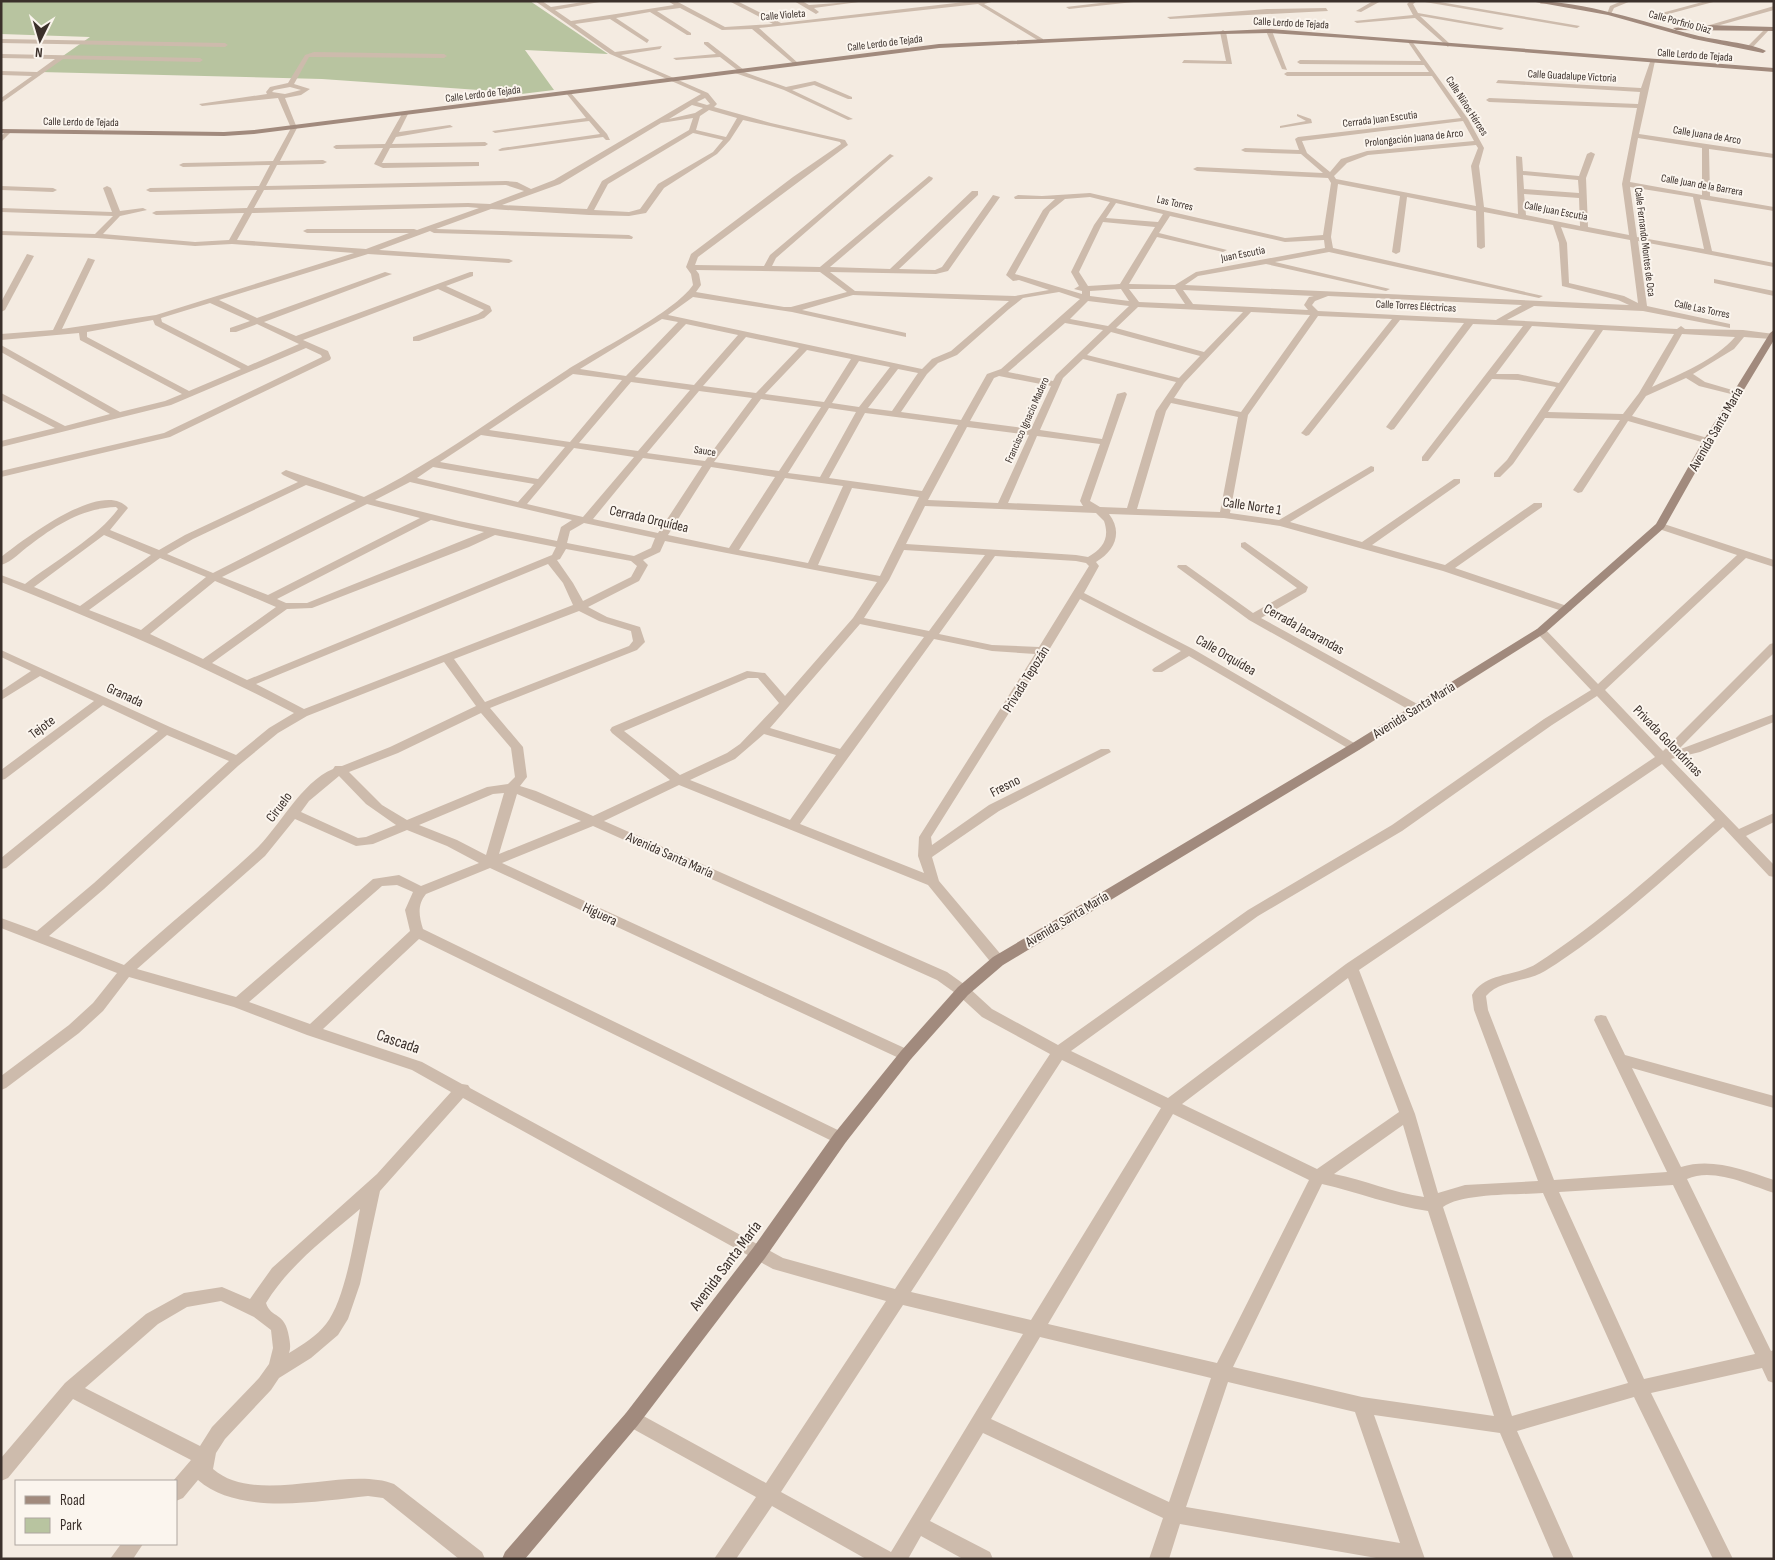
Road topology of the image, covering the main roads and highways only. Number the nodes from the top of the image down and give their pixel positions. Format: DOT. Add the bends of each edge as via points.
graph roads {
  1 [pos="1533,1"];
  2 [pos="1664,29"];
  3 [pos="1770,29"];
  4 [pos="1763,52"];
  5 [pos="1774,70"];
  6 [pos="1,131"];
  7 [pos="1773,335"];
  8 [pos="512,1559"];
  1 -- 2 [label="main road, Calle Porfirio Díaz" via="1609,13"];
  2 -- 3 [label="main road"];
  2 -- 4 [label="main road, Calle Porfirio Díaz"];
  5 -- 6 [label="main road, Calle Lerdo de Tejada" via="1225,29 940,46 294,128 224,134"];
  7 -- 8 [label="main road, Avenida Santa María" via="1660,526 1541,631 1355,748 998,961 963,991 906,1055 840,1138 759,1253 632,1419"];
}
